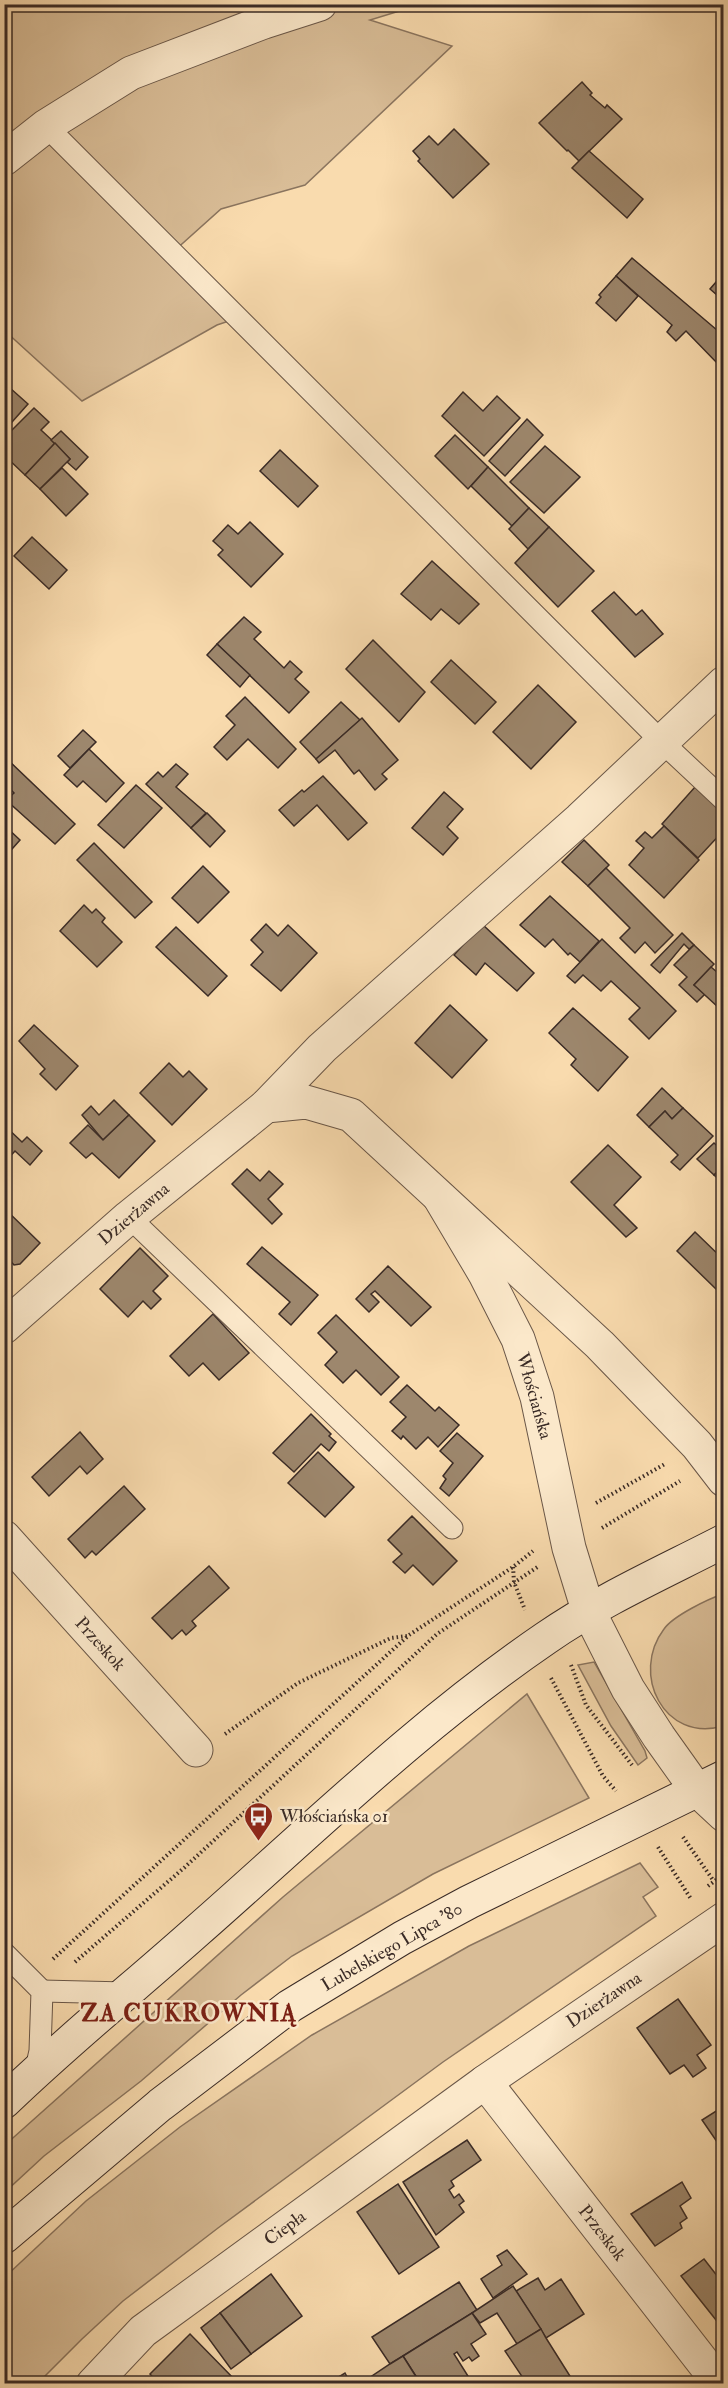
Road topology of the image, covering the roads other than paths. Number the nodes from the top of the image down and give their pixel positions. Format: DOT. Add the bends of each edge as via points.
graph roads {
  1 [pos="320,4"];
  2 [pos="46,126"];
  3 [pos="4,159"];
  4 [pos="723,683"];
  5 [pos="662,742"];
  6 [pos="723,800"];
  7 [pos="266,1106"];
  8 [pos="440,1198"];
  9 [pos="129,1217"];
  10 [pos="4,1327"];
  11 [pos="710,1462"];
  12 [pos="453,1528"];
  13 [pos="4,1537"];
  14 [pos="723,1541"];
  15 [pos="588,1610"];
  16 [pos="196,1750"];
  17 [pos="710,1783"];
  18 [pos="723,1815"];
  19 [pos="723,1919"];
  20 [pos="4,1953"];
  21 [pos="37,1985"];
  22 [pos="126,1993"];
  23 [pos="35,2073"];
  24 [pos="485,2082"];
  25 [pos="4,2102"];
  26 [pos="4,2237"];
  27 [pos="718,2381"];
  28 [pos="93,2384"];
  1 -- 2 [label="street" via="130,73"];
  2 -- 3 [label="street"];
  2 -- 5 [label="lane"];
  4 -- 5 [label="street, Dzierżawna"];
  5 -- 6 [label="lane"];
  5 -- 7 [label="street, Dzierżawna" via="322,1048"];
  7 -- 8 [label="street, Włościańska" via="306,1102 351,1115"];
  7 -- 9 [label="street, Dzierżawna"];
  8 -- 11 [label="street, Włościańska" via="600,1345"];
  8 -- 15 [label="street, Włościańska" via="518,1339 537,1397 566,1535"];
  9 -- 10 [label="street, Dzierżawna"];
  9 -- 12 [label="lane"];
  13 -- 16 [label="street, Przeskok"];
  14 -- 15 [label="street"];
  15 -- 17 [label="street, Włościańska" via="628,1689"];
  15 -- 22 [label="street" via="440,1717"];
  17 -- 18 [label="street"];
  17 -- 26 [label="street, Lubelskiego Lipca '80" via="469,1902 290,2006 160,2104"];
  19 -- 24 [label="street, Dzierżawna"];
  20 -- 21 [label="lane"];
  21 -- 22 [label="lane"];
  21 -- 23 [label="lane" via="40,2051"];
  22 -- 23 [label="street"];
  23 -- 25 [label="street"];
  24 -- 27 [label="street, Przeskok"];
  24 -- 28 [label="street, Ciepła" via="143,2331"];
}
